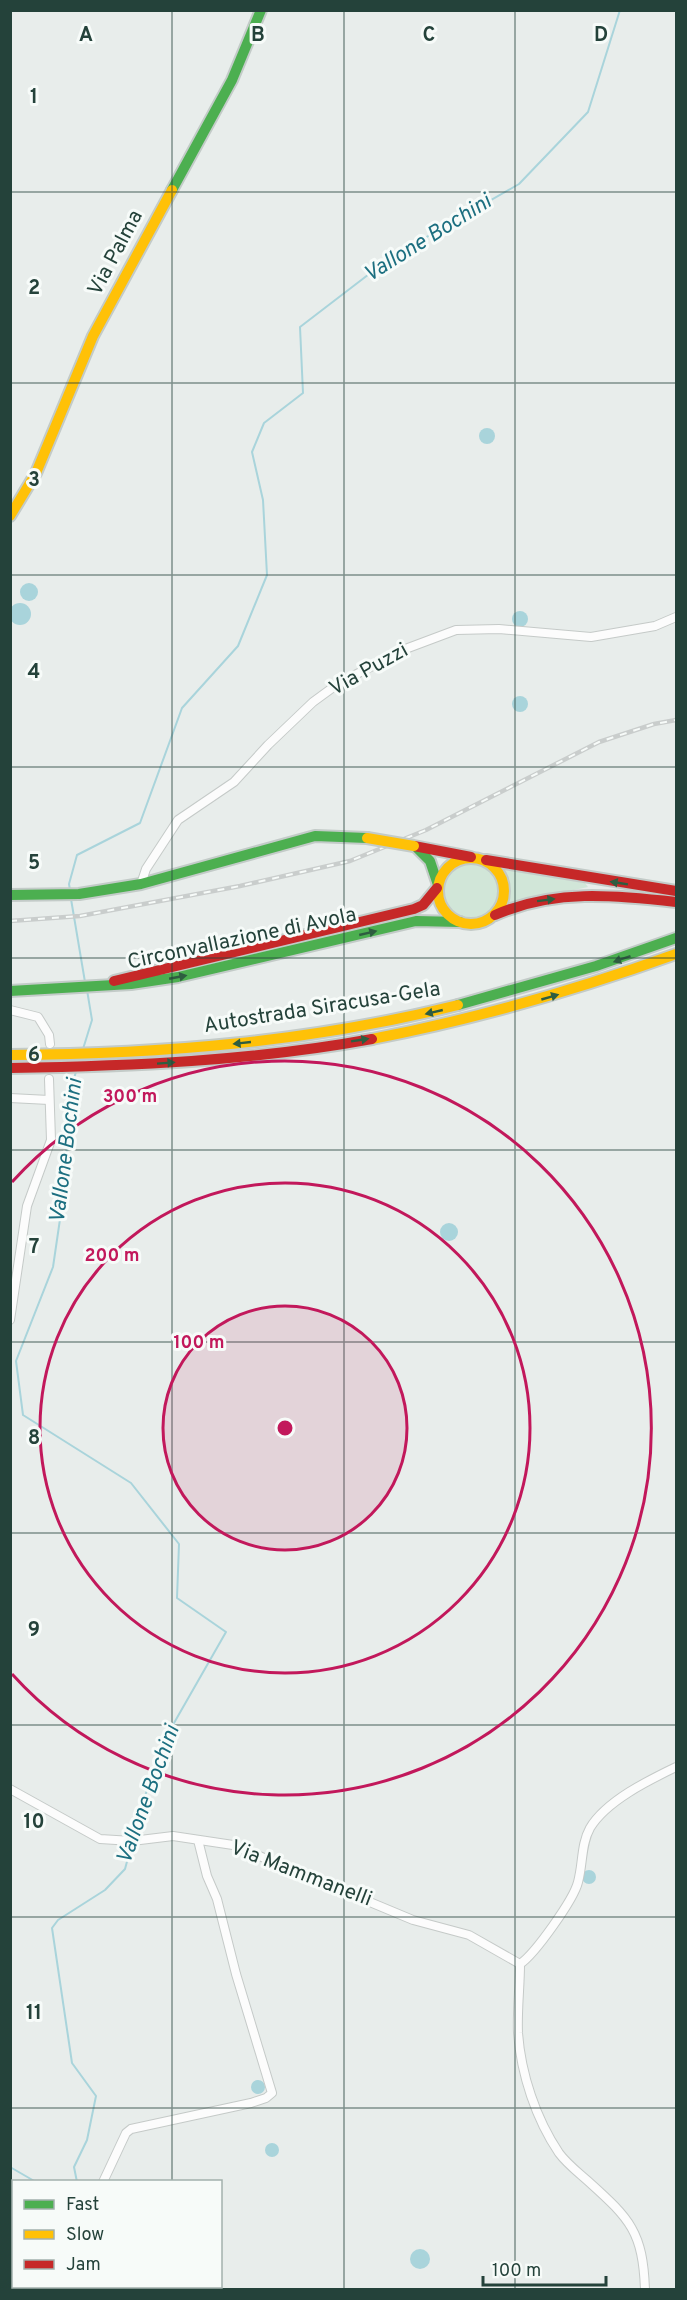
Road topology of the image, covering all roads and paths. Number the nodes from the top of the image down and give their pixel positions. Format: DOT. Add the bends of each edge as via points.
graph roads {
  1 [pos="261,10"];
  2 [pos="10,516"];
  3 [pos="676,617"];
  4 [pos="414,846"];
  5 [pos="475,858"];
  6 [pos="141,884"];
  7 [pos="438,887"];
  8 [pos="676,891"];
  9 [pos="10,895"];
  10 [pos="676,902"];
  11 [pos="491,917"];
  12 [pos="460,922"];
  13 [pos="676,938"];
  14 [pos="676,954"];
  15 [pos="99,985"];
  16 [pos="10,991"];
  17 [pos="10,1010"];
  18 [pos="50,1044"];
  19 [pos="10,1055"];
  20 [pos="10,1068"];
  21 [pos="49,1079"];
  22 [pos="10,1098"];
  23 [pos="49,1100"];
  24 [pos="10,1320"];
  25 [pos="676,1767"];
  26 [pos="10,1789"];
  27 [pos="198,1839"];
  28 [pos="520,1964"];
  29 [pos="103,2180"];
  30 [pos="645,2289"];
  1 -- 2 [label="main road, Via Palma" via="232,80 93,336 36,473"];
  3 -- 6 [label="street, Via Puzzi" via="655,626 591,637 499,629 456,630 408,648 339,683 313,702 234,782 178,820 146,869"];
  4 -- 5 [label="main road"];
  4 -- 6 [label="main road, bridge" via="339,835 315,836"];
  4 -- 7 [label="main road" via="430,861"];
  5 -- 7 [label="main road" via="449,865"];
  8 -- 5 [label="main road, one-way"];
  5 -- 11 [label="main road" via="493,866 502,880 504,896"];
  6 -- 9 [label="main road" via="79,894"];
  7 -- 12 [label="main road" via="441,905"];
  7 -- 15 [label="main road, Circonvallazione di Avola" via="423,905 414,909"];
  11 -- 10 [label="main road, one-way" via="534,901 589,895"];
  11 -- 12 [label="main road" via="476,923"];
  15 -- 12 [label="main road, Circonvallazione di Avola, one-way" via="178,977 416,921"];
  13 -- 19 [label="main road, Autostrada Siracusa-Gela, one-way" via="548,984 394,1021 183,1050"];
  20 -- 14 [label="main road, Autostrada Siracusa-Gela, one-way" via="108,1067 279,1053 397,1034 552,997"];
  15 -- 16 [label="main road"];
  17 -- 18 [label="street" via="38,1017"];
  21 -- 23 [label="street"];
  22 -- 23 [label="street"];
  23 -- 24 [label="street" via="51,1140 27,1206"];
  25 -- 28 [label="street" via="640,1785 597,1819 586,1839 572,1896"];
  26 -- 27 [label="street, Via Mammanelli" via="100,1839"];
  27 -- 28 [label="street, Via Mammanelli" via="233,1845 413,1920 470,1935"];
  27 -- 29 [label="street" via="272,2093 251,2103 131,2129"];
  28 -- 30 [label="street" via="518,2032 528,2086 560,2155 628,2220 639,2238"];
}
